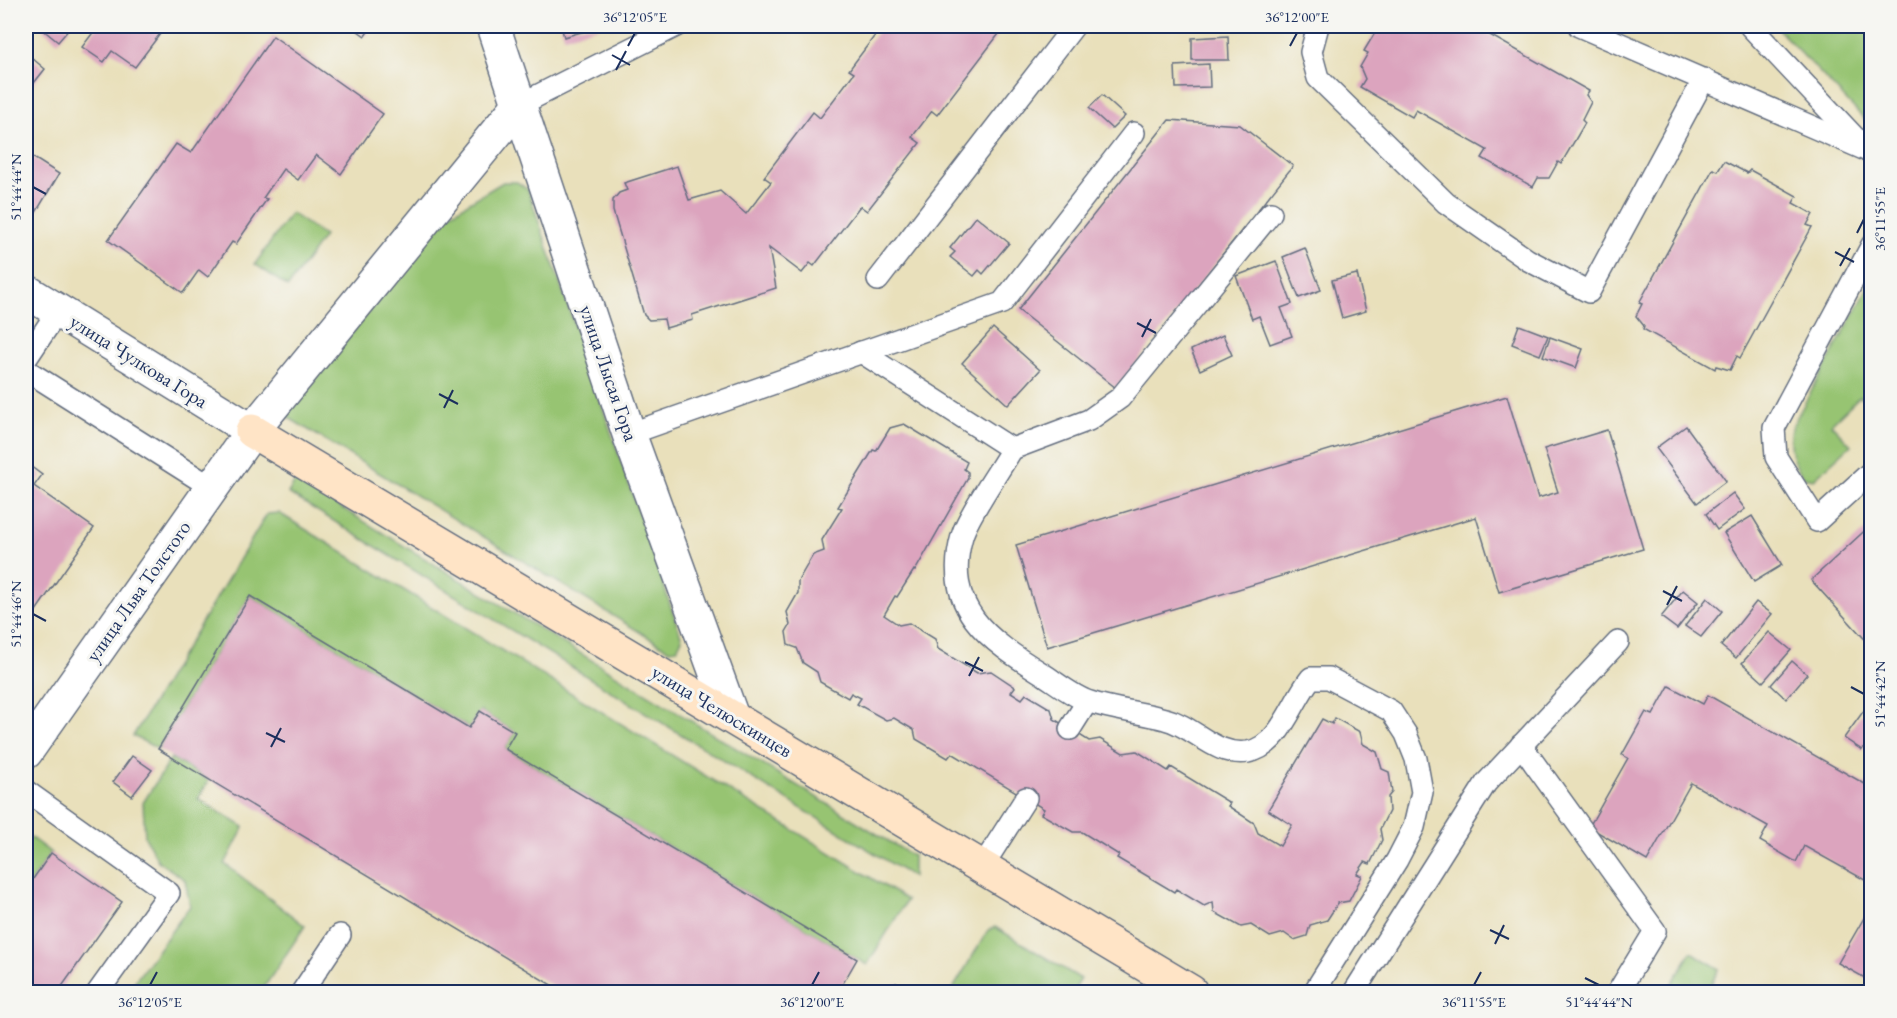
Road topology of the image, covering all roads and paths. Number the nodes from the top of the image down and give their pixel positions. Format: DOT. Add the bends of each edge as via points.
graph roads {
  1 [pos="493,26"];
  2 [pos="676,26"];
  3 [pos="1074,26"];
  4 [pos="1318,26"];
  5 [pos="1579,26"];
  6 [pos="1750,26"];
  7 [pos="1704,79"];
  8 [pos="519,105"];
  9 [pos="1134,133"];
  10 [pos="1869,152"];
  11 [pos="1271,213"];
  12 [pos="1872,245"];
  13 [pos="878,280"];
  14 [pos="26,291"];
  15 [pos="58,311"];
  16 [pos="861,352"];
  17 [pos="26,359"];
  18 [pos="26,370"];
  19 [pos="252,430"];
  20 [pos="629,434"];
  21 [pos="1012,449"];
  22 [pos="1872,471"];
  23 [pos="211,487"];
  24 [pos="1618,642"];
  25 [pos="1087,702"];
  26 [pos="732,717"];
  27 [pos="1070,729"];
  28 [pos="1521,746"];
  29 [pos="26,752"];
  30 [pos="26,791"];
  31 [pos="1026,798"];
  32 [pos="982,867"];
  33 [pos="340,936"];
  34 [pos="98,993"];
  35 [pos="302,993"];
  36 [pos="1191,993"];
  37 [pos="1314,993"];
  38 [pos="1354,993"];
  39 [pos="1618,993"];
  1 -- 8 [label="street, улица Лысая Гора"];
  2 -- 8 [label="lane"];
  3 -- 13 [label="lane"];
  4 -- 7 [label="lane" via="1311,52 1318,78 1446,203 1528,260 1589,292"];
  5 -- 7 [label="lane"];
  6 -- 10 [label="lane"];
  7 -- 10 [label="lane"];
  8 -- 19 [label="street, улица Льва Толстого"];
  8 -- 20 [label="street, улица Лысая Гора"];
  9 -- 16 [label="lane" via="1002,303"];
  11 -- 21 [label="lane" via="1120,398 1089,420"];
  12 -- 22 [label="lane" via="1774,428 1776,457 1817,521"];
  14 -- 15 [label="street, улица Чулкова Гора"];
  15 -- 17 [label="lane"];
  15 -- 19 [label="street, улица Чулкова Гора"];
  16 -- 20 [label="lane"];
  16 -- 21 [label="lane"];
  18 -- 23 [label="lane"];
  19 -- 23 [label="street, улица Льва Толстого"];
  19 -- 26 [label="street, улица Челюскинцев"];
  20 -- 26 [label="street, улица Лысая Гора"];
  21 -- 25 [label="lane" via="963,533 956,565 960,594 970,616 1000,647"];
  23 -- 29 [label="street, улица Льва Толстого"];
  24 -- 28 [label="lane"];
  25 -- 27 [label="lane"];
  25 -- 37 [label="lane" via="1168,719 1227,752 1248,752 1266,744 1311,678 1329,678 1391,711 1416,759 1422,792 1414,827"];
  26 -- 32 [label="street, улица Челюскинцев"];
  28 -- 38 [label="lane" via="1486,783"];
  28 -- 39 [label="lane" via="1655,931"];
  30 -- 34 [label="lane" via="169,893"];
  31 -- 32 [label="lane"];
  32 -- 36 [label="street, улица Челюскинцев"];
  33 -- 35 [label="lane"];
}
